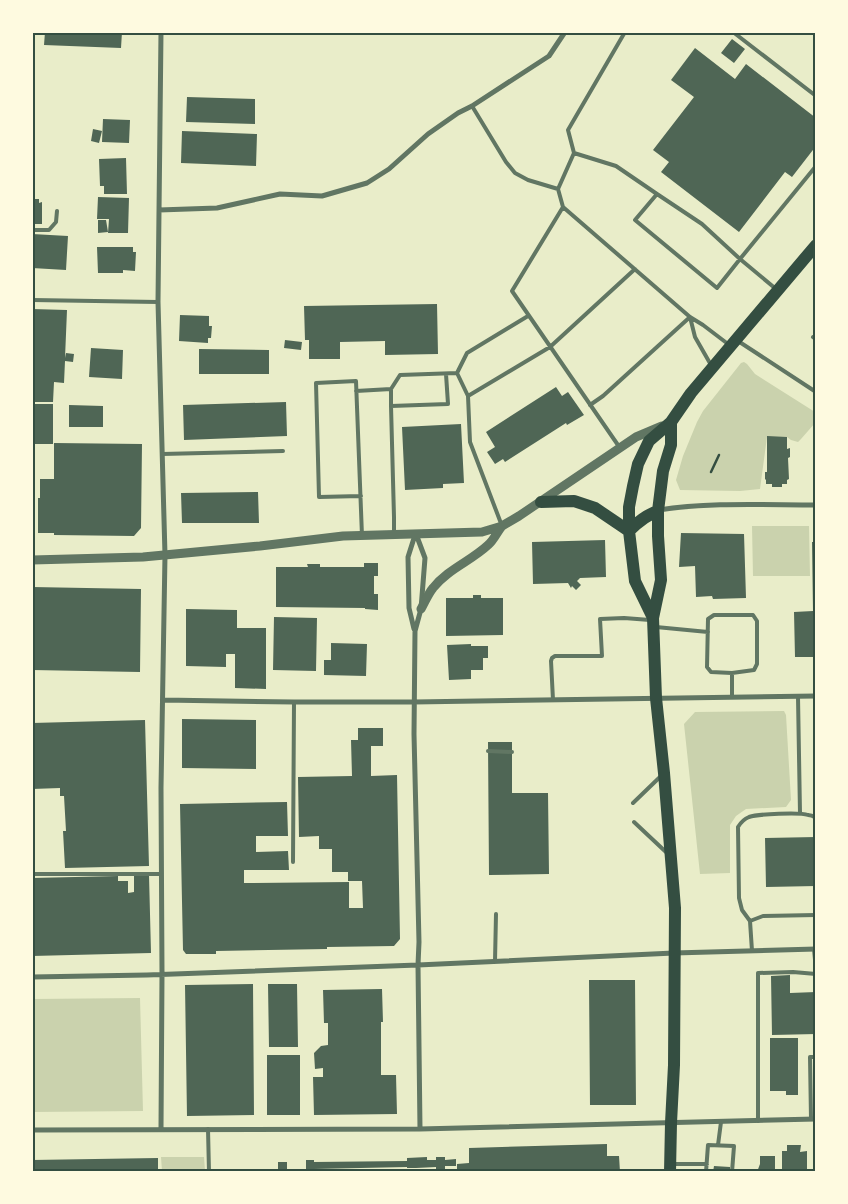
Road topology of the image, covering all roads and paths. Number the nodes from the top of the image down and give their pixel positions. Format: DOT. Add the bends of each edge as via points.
graph roads {
  1 [pos="161,32"];
  2 [pos="565,32"];
  3 [pos="625,32"];
  4 [pos="733,32"];
  5 [pos="816,96"];
  6 [pos="472,106"];
  7 [pos="574,153"];
  8 [pos="816,166"];
  9 [pos="558,189"];
  10 [pos="657,194"];
  11 [pos="563,207"];
  12 [pos="57,210"];
  13 [pos="159,210"];
  14 [pos="32,230"];
  15 [pos="816,245"];
  16 [pos="740,259"];
  17 [pos="635,269"];
  18 [pos="778,290"];
  19 [pos="32,300"];
  20 [pos="158,302"];
  21 [pos="528,316"];
  22 [pos="690,317"];
  23 [pos="733,343"];
  24 [pos="550,347"];
  25 [pos="713,367"];
  26 [pos="457,373"];
  27 [pos="446,374"];
  28 [pos="391,389"];
  29 [pos="356,391"];
  30 [pos="816,392"];
  31 [pos="468,396"];
  32 [pos="391,406"];
  33 [pos="590,406"];
  34 [pos="671,422"];
  35 [pos="620,448"];
  36 [pos="283,451"];
  37 [pos="162,454"];
  38 [pos="720,455"];
  39 [pos="711,472"];
  40 [pos="361,496"];
  41 [pos="541,502"];
  42 [pos="816,504"];
  43 [pos="658,511"];
  44 [pos="502,526"];
  45 [pos="629,531"];
  46 [pos="416,534"];
  47 [pos="394,535"];
  48 [pos="362,536"];
  49 [pos="165,555"];
  50 [pos="32,560"];
  51 [pos="422,609"];
  52 [pos="653,622"];
  53 [pos="415,632"];
  54 [pos="708,632"];
  55 [pos="732,673"];
  56 [pos="798,696"];
  57 [pos="816,696"];
  58 [pos="732,697"];
  59 [pos="656,698"];
  60 [pos="163,700"];
  61 [pos="553,700"];
  62 [pos="294,702"];
  63 [pos="414,702"];
  64 [pos="488,751"];
  65 [pos="512,752"];
  66 [pos="664,773"];
  67 [pos="633,804"];
  68 [pos="800,813"];
  69 [pos="816,818"];
  70 [pos="634,822"];
  71 [pos="671,856"];
  72 [pos="293,862"];
  73 [pos="32,874"];
  74 [pos="161,874"];
  75 [pos="496,914"];
  76 [pos="816,915"];
  77 [pos="750,920"];
  78 [pos="815,949"];
  79 [pos="752,951"];
  80 [pos="674,953"];
  81 [pos="495,961"];
  82 [pos="418,965"];
  83 [pos="816,970"];
  84 [pos="162,974"];
  85 [pos="816,974"];
  86 [pos="32,977"];
  87 [pos="816,1057"];
  88 [pos="813,1119"];
  89 [pos="758,1121"];
  90 [pos="721,1122"];
  91 [pos="671,1123"];
  92 [pos="161,1129"];
  93 [pos="208,1129"];
  94 [pos="420,1129"];
  95 [pos="32,1130"];
  96 [pos="718,1145"];
  97 [pos="707,1164"];
  98 [pos="670,1168"];
  99 [pos="210,1172"];
  100 [pos="706,1172"];
  101 [pos="732,1172"];
  1 -- 13 [label="street"];
  2 -- 6 [label="street" via="549,56"];
  3 -- 7 [label="lane" via="568,130"];
  4 -- 5 [label="lane"];
  6 -- 9 [label="lane" via="515,173"];
  6 -- 13 [label="street" via="428,134 389,169 367,183 322,196 280,194 217,208"];
  7 -- 9 [label="lane"];
  7 -- 10 [label="lane" via="616,166"];
  8 -- 16 [label="lane"];
  9 -- 11 [label="lane"];
  10 -- 16 [label="lane" via="702,224"];
  10 -- 16 [label="lane" via="635,220 717,288"];
  11 -- 17 [label="lane"];
  11 -- 21 [label="lane" via="512,291"];
  12 -- 14 [label="lane" via="56,222 48,230"];
  13 -- 20 [label="street"];
  15 -- 18 [label="highway"];
  16 -- 18 [label="lane"];
  17 -- 22 [label="lane"];
  17 -- 24 [label="lane"];
  18 -- 23 [label="highway"];
  19 -- 20 [label="lane"];
  20 -- 37 [label="street"];
  21 -- 24 [label="lane"];
  21 -- 26 [label="lane" via="467,353"];
  22 -- 23 [label="lane"];
  22 -- 25 [label="lane" via="695,337"];
  22 -- 33 [label="lane"];
  23 -- 25 [label="highway"];
  23 -- 30 [label="lane"];
  24 -- 31 [label="lane"];
  24 -- 33 [label="lane"];
  25 -- 34 [label="highway"];
  26 -- 27 [label="lane"];
  26 -- 31 [label="lane"];
  27 -- 28 [label="lane" via="400,375"];
  27 -- 32 [label="lane" via="448,404"];
  28 -- 29 [label="lane"];
  28 -- 32 [label="lane"];
  29 -- 40 [label="lane"];
  29 -- 40 [label="lane" via="356,381 316,383 319,497"];
  31 -- 44 [label="lane" via="470,442"];
  32 -- 47 [label="lane"];
  33 -- 35 [label="lane"];
  34 -- 35 [label="street" via="636,437"];
  34 -- 43 [label="highway" via="671,445 663,471"];
  34 -- 45 [label="highway" via="649,441 638,464 629,507"];
  35 -- 41 [label="street"];
  36 -- 37 [label="lane"];
  37 -- 49 [label="street"];
  38 -- 39 [label="path"];
  40 -- 48 [label="lane"];
  41 -- 44 [label="street"];
  41 -- 45 [label="highway" via="581,503 595,508"];
  42 -- 43 [label="street" via="704,506"];
  43 -- 45 [label="highway" via="648,514"];
  43 -- 52 [label="highway" via="661,580"];
  44 -- 46 [label="street" via="482,532"];
  44 -- 51 [label="street" via="482,550 441,579 431,590"];
  45 -- 52 [label="highway" via="635,581"];
  46 -- 47 [label="street"];
  46 -- 51 [label="street" via="425,558"];
  46 -- 53 [label="street" via="408,557 409,608"];
  47 -- 48 [label="street"];
  48 -- 49 [label="street"];
  49 -- 50 [label="street"];
  49 -- 60 [label="street"];
  51 -- 53 [label="street"];
  52 -- 54 [label="lane"];
  52 -- 59 [label="highway"];
  52 -- 61 [label="lane" via="600,619 602,656 552,658"];
  53 -- 63 [label="street"];
  54 -- 55 [label="lane" via="708,667 711,672"];
  54 -- 55 [label="lane" via="708,619 714,615 753,615 757,621 758,664 754,670"];
  55 -- 58 [label="lane"];
  56 -- 57 [label="street"];
  56 -- 58 [label="street"];
  56 -- 68 [label="lane"];
  58 -- 59 [label="street"];
  59 -- 61 [label="street"];
  59 -- 66 [label="highway"];
  60 -- 62 [label="street"];
  60 -- 74 [label="street"];
  61 -- 63 [label="street"];
  62 -- 63 [label="street"];
  62 -- 72 [label="lane"];
  63 -- 82 [label="street"];
  64 -- 65 [label="lane"];
  66 -- 67 [label="lane"];
  66 -- 71 [label="highway"];
  68 -- 69 [label="lane"];
  68 -- 77 [label="lane" via="748,817 738,827 739,898 742,910"];
  70 -- 71 [label="lane"];
  71 -- 80 [label="highway"];
  73 -- 74 [label="lane"];
  74 -- 84 [label="street"];
  75 -- 81 [label="lane"];
  76 -- 77 [label="lane" via="763,916"];
  77 -- 79 [label="lane"];
  78 -- 79 [label="street"];
  78 -- 83 [label="lane"];
  79 -- 80 [label="street"];
  80 -- 81 [label="street"];
  80 -- 91 [label="highway"];
  81 -- 82 [label="street"];
  82 -- 84 [label="street"];
  82 -- 94 [label="street"];
  84 -- 86 [label="street"];
  84 -- 92 [label="street"];
  85 -- 89 [label="lane" via="758,973"];
  87 -- 88 [label="lane" via="810,1057"];
  88 -- 89 [label="street"];
  89 -- 90 [label="street"];
  90 -- 91 [label="street"];
  90 -- 96 [label="lane"];
  91 -- 94 [label="street"];
  91 -- 98 [label="highway"];
  92 -- 93 [label="street"];
  92 -- 95 [label="street"];
  93 -- 94 [label="street"];
  93 -- 99 [label="lane"];
  96 -- 97 [label="lane" via="708,1145"];
  96 -- 101 [label="lane" via="734,1146"];
  97 -- 98 [label="lane"];
  97 -- 100 [label="lane"];
}
